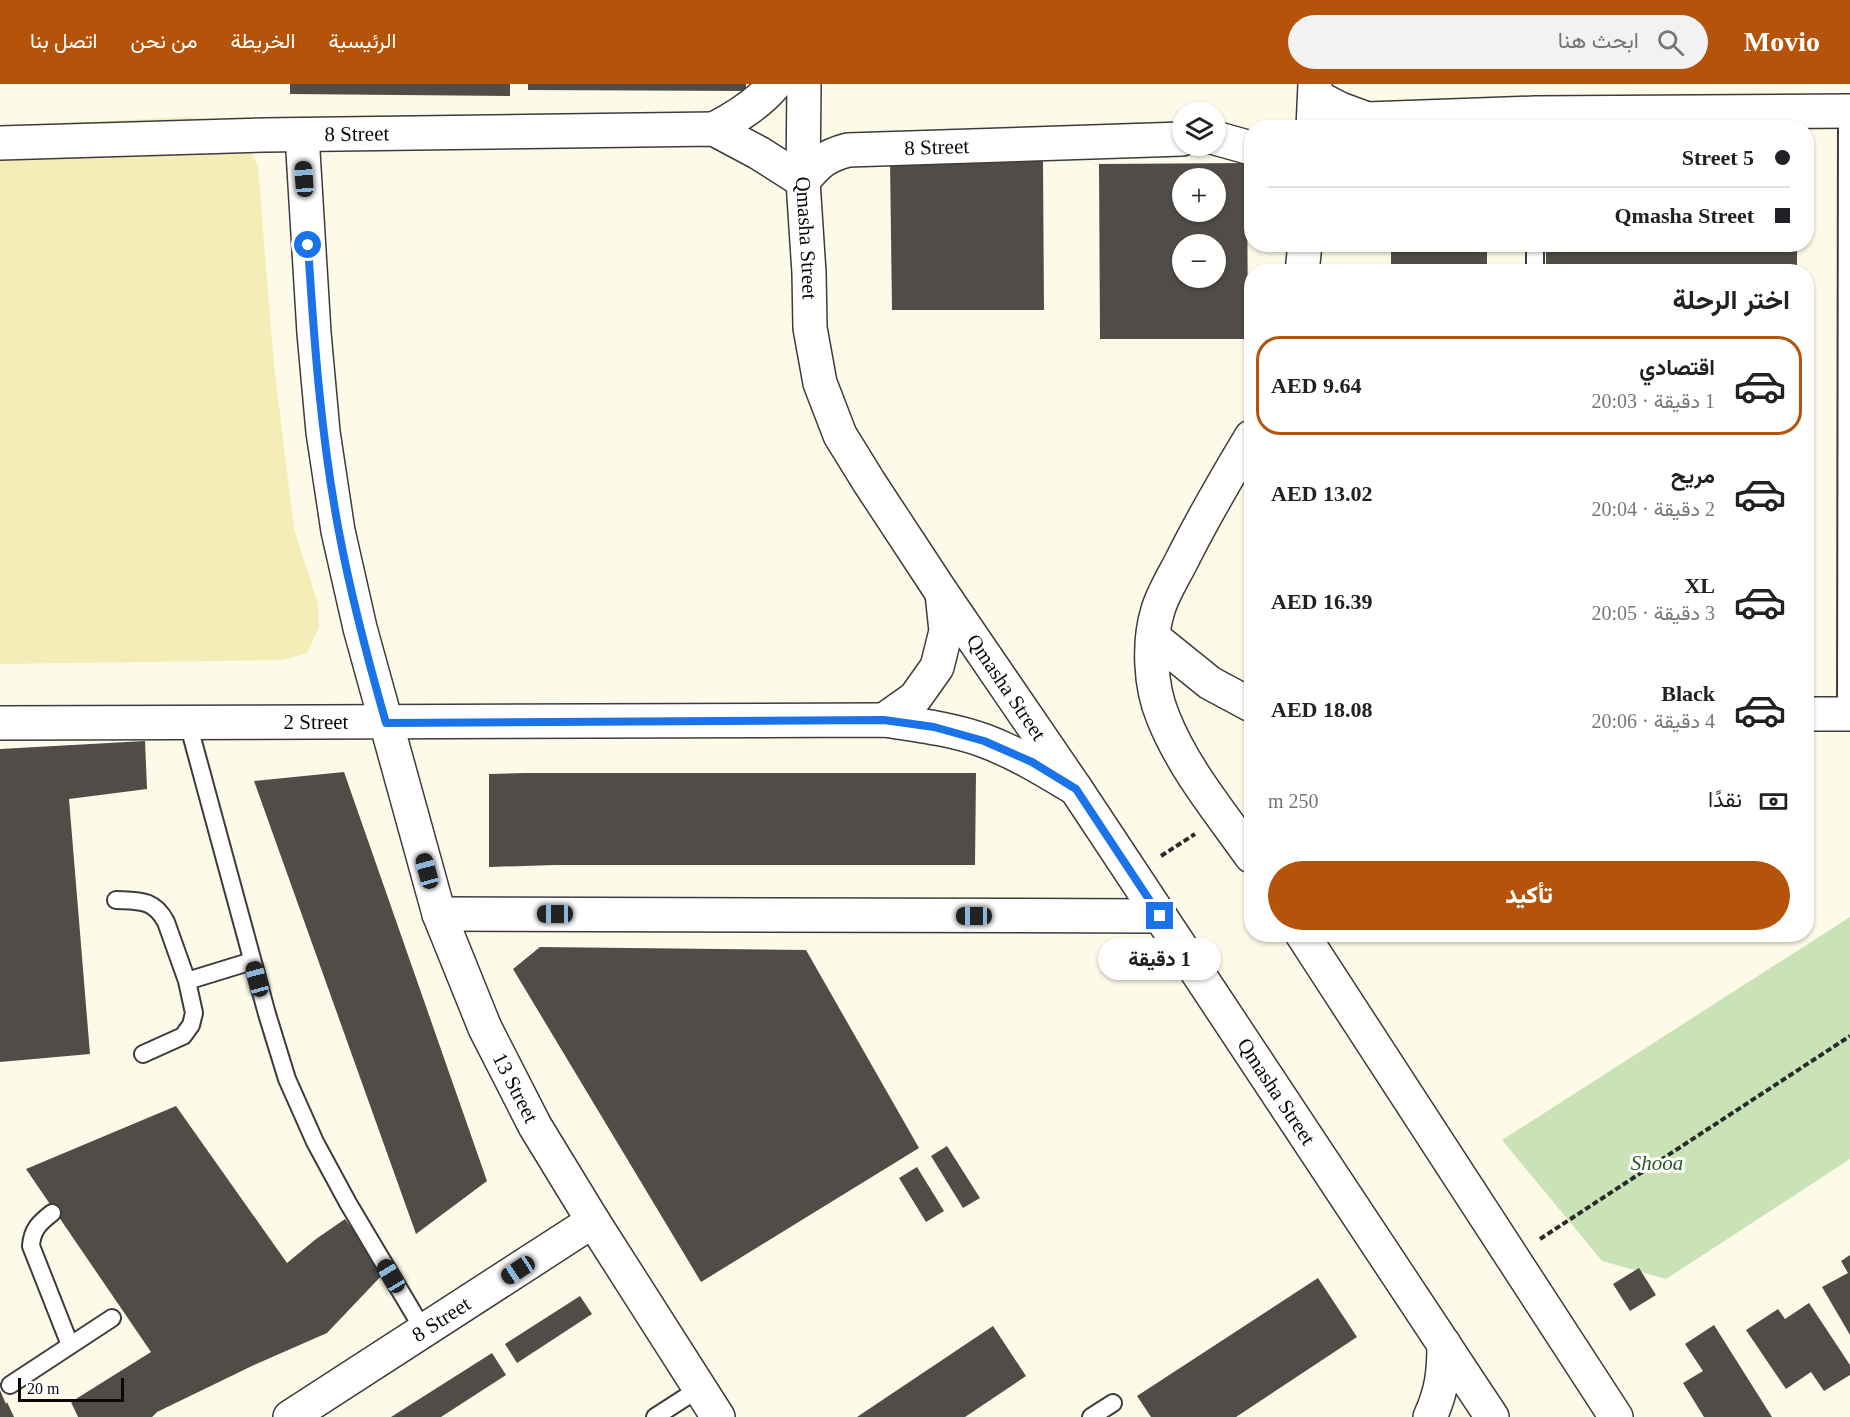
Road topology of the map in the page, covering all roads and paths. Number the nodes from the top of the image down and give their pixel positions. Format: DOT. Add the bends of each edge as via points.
graph roads {
  1 [pos="775,84"];
  2 [pos="804,84"];
  3 [pos="1315,102"];
  4 [pos="1849,111"];
  5 [pos="1357,120"];
  6 [pos="1535,120"];
  7 [pos="714,129"];
  8 [pos="302,135"];
  9 [pos="1172,138"];
  10 [pos="1226,141"];
  11 [pos="0,142"];
  12 [pos="1244,146"];
  13 [pos="803,181"];
  14 [pos="1244,449"];
  15 [pos="942,593"];
  16 [pos="1153,637"];
  17 [pos="1244,701"];
  18 [pos="1814,714"];
  19 [pos="1848,714"];
  20 [pos="884,720"];
  21 [pos="0,723"];
  22 [pos="188,723"];
  23 [pos="386,723"];
  24 [pos="1076,789"];
  25 [pos="1223,815"];
  26 [pos="1244,846"];
  27 [pos="1133,875"];
  28 [pos="116,900"];
  29 [pos="439,914"];
  30 [pos="1160,916"];
  31 [pos="1307,942"];
  32 [pos="252,961"];
  33 [pos="187,981"];
  34 [pos="1850,1036"];
  35 [pos="143,1054"];
  36 [pos="52,1213"];
  37 [pos="593,1221"];
  38 [pos="1512,1258"];
  39 [pos="112,1318"];
  40 [pos="424,1331"];
  41 [pos="1443,1344"];
  42 [pos="70,1345"];
  43 [pos="10,1384"];
  44 [pos="700,1388"];
  45 [pos="1113,1403"];
  46 [pos="290,1417"];
  47 [pos="655,1417"];
  48 [pos="718,1417"];
  49 [pos="1091,1417"];
  50 [pos="1430,1417"];
  51 [pos="1492,1417"];
  52 [pos="1616,1417"];
  1 -- 7 [label="street, 8 Street" via="742,114"];
  2 -- 13 [label="street, Qmasha Street"];
  3 -- 5 [label="street" via="1340,109"];
  4 -- 6 [label="street"];
  4 -- 19 [label="lane"];
  7 -- 8 [label="street, 8 Street"];
  7 -- 13 [label="street, 8 Street"];
  8 -- 11 [label="street, 8 Street"];
  8 -- 23 [label="street, 13 Street" via="323,432 341,542"];
  9 -- 13 [label="street, 8 Street" via="848,150 826,157"];
  10 -- 12 [label="street"];
  13 -- 15 [label="street, Qmasha Street" via="810,328 820,383 840,435"];
  14 -- 16 [label="street" via="1169,584 1158,609"];
  15 -- 20 [label="street" via="946,631 937,667 915,698"];
  15 -- 24 [label="street, Qmasha Street"];
  16 -- 17 [label="street" via="1210,683"];
  16 -- 25 [label="street" via="1153,686 1163,717 1182,756"];
  18 -- 19 [label="street"];
  20 -- 23 [label="street, 2 Street"];
  20 -- 24 [label="street, 2 Street" via="934,727 984,741 1032,762"];
  21 -- 22 [label="street, 2 Street"];
  22 -- 23 [label="street, 2 Street"];
  22 -- 32 [label="lane"];
  23 -- 29 [label="street, 13 Street"];
  24 -- 27 [label="street, Qmasha Street"];
  25 -- 26 [label="street"];
  25 -- 27 [label="path"];
  27 -- 30 [label="street, Qmasha Street"];
  28 -- 33 [label="lane" via="147,903 162,913"];
  29 -- 30 [label="street"];
  29 -- 37 [label="street, 13 Street" via="484,1028 535,1126"];
  30 -- 41 [label="street, Qmasha Street"];
  31 -- 38 [label="street"];
  32 -- 33 [label="lane"];
  32 -- 40 [label="lane" via="287,1079 315,1142"];
  33 -- 35 [label="lane" via="194,1013 191,1025 183,1036"];
  34 -- 38 [label="path"];
  36 -- 42 [label="lane" via="36,1227 31,1246"];
  37 -- 40 [label="street, 8 Street"];
  37 -- 44 [label="street, 13 Street"];
  38 -- 52 [label="street"];
  39 -- 42 [label="lane"];
  40 -- 46 [label="street, 8 Street"];
  41 -- 50 [label="street" via="1444,1372"];
  41 -- 51 [label="street, Qmasha Street"];
  42 -- 43 [label="lane"];
  44 -- 47 [label="lane"];
  44 -- 48 [label="street, 13 Street"];
  45 -- 49 [label="lane"];
}
